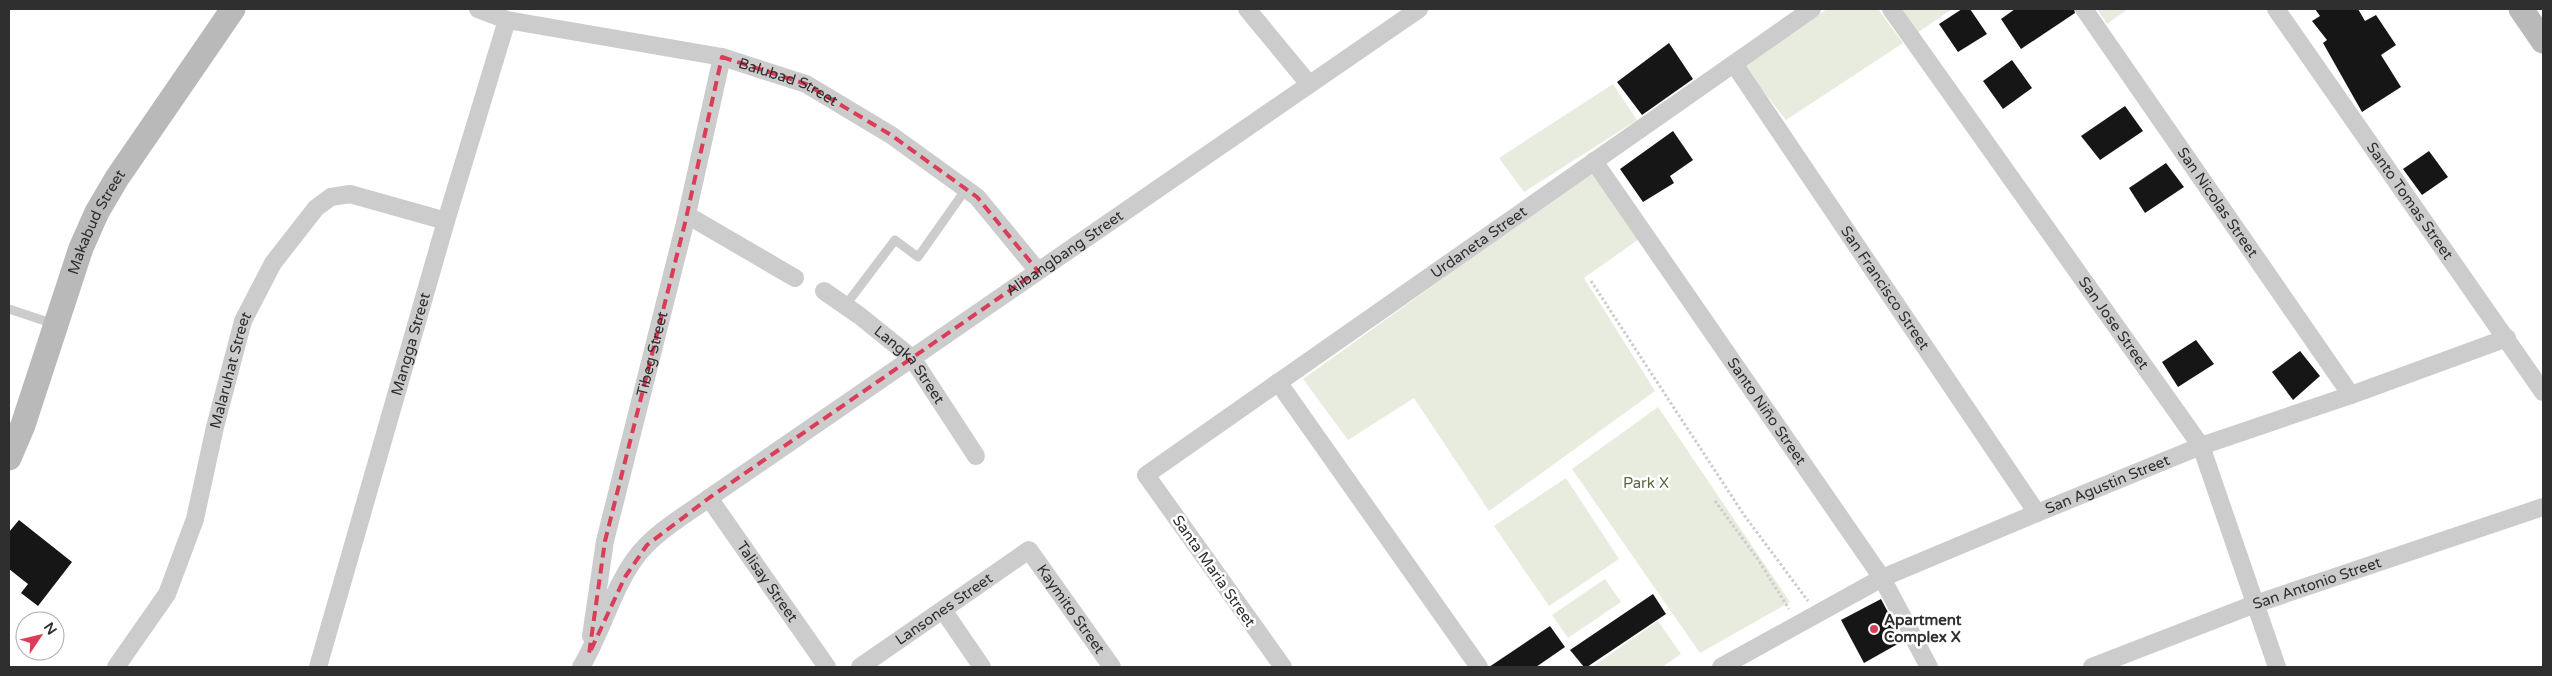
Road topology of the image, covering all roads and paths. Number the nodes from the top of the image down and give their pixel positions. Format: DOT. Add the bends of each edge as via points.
graph roads {
  1 [pos="234,9"];
  2 [pos="478,9"];
  3 [pos="1247,9"];
  4 [pos="1419,9"];
  5 [pos="1812,9"];
  6 [pos="1891,9"];
  7 [pos="2084,9"];
  8 [pos="2276,9"];
  9 [pos="2521,9"];
  10 [pos="507,20"];
  11 [pos="2543,41"];
  12 [pos="722,56"];
  13 [pos="1734,64"];
  14 [pos="1310,84"];
  15 [pos="1594,161"];
  16 [pos="966,189"];
  17 [pos="687,215"];
  18 [pos="446,221"];
  19 [pos="1038,271"];
  20 [pos="795,278"];
  21 [pos="1591,281"];
  22 [pos="824,291"];
  23 [pos="845,306"];
  24 [pos="9,309"];
  25 [pos="56,325"];
  26 [pos="2507,338"];
  27 [pos="912,358"];
  28 [pos="1278,382"];
  29 [pos="2543,392"];
  30 [pos="2351,395"];
  31 [pos="2200,446"];
  32 [pos="976,456"];
  33 [pos="9,458"];
  34 [pos="1146,475"];
  35 [pos="708,498"];
  36 [pos="1715,501"];
  37 [pos="2543,507"];
  38 [pos="2037,513"];
  39 [pos="1029,550"];
  40 [pos="1882,578"];
  41 [pos="2255,604"];
  42 [pos="943,610"];
  43 [pos="1818,614"];
  44 [pos="1799,624"];
  45 [pos="585,661"];
  46 [pos="116,667"];
  47 [pos="318,667"];
  48 [pos="827,667"];
  49 [pos="860,667"];
  50 [pos="982,667"];
  51 [pos="1112,667"];
  52 [pos="1283,667"];
  53 [pos="1479,667"];
  54 [pos="1722,667"];
  55 [pos="1928,667"];
  56 [pos="2092,667"];
  57 [pos="2277,667"];
  1 -- 25 [label="street, Makabud Street" via="117,178 81,248"];
  2 -- 10 [label="street, Balubad Street"];
  3 -- 14 [label="street"];
  4 -- 14 [label="street, Alibangbang Street"];
  5 -- 13 [label="street, Urdaneta Street"];
  6 -- 31 [label="street, San Jose Street"];
  7 -- 30 [label="street, San Nicolas Street"];
  8 -- 26 [label="street, Santo Tomas Street"];
  9 -- 11 [label="street"];
  10 -- 12 [label="street, Balubad Street"];
  10 -- 18 [label="street, Mangga Street"];
  12 -- 16 [label="street, Balubad Street" via="806,84 891,135"];
  12 -- 17 [label="street, Tibeg Street"];
  13 -- 15 [label="street, Urdaneta Street"];
  13 -- 38 [label="street, San Francisco Street"];
  14 -- 19 [label="street, Alibangbang Street"];
  15 -- 28 [label="street, Urdaneta Street"];
  15 -- 40 [label="street, Santo Niño Street"];
  16 -- 19 [label="street, Balubad Street" via="977,197"];
  16 -- 23 [label="lane" via="918,257 895,240"];
  17 -- 20 [label="street"];
  17 -- 45 [label="street, Tibeg Street" via="605,541"];
  18 -- 46 [label="street, Malaruhat Street" via="350,194 331,198 316,208 273,263 243,321 195,519 170,586"];
  18 -- 47 [label="street, Mangga Street"];
  19 -- 27 [label="street, Alibangbang Street"];
  21 -- 43 [label="path" via="1744,515"];
  22 -- 23 [label="street, Langka Street"];
  23 -- 27 [label="street, Langka Street"];
  24 -- 25 [label="lane"];
  25 -- 33 [label="street, Makabud Street"];
  26 -- 29 [label="street, Santo Tomas Street"];
  26 -- 30 [label="street, San Agustin Street"];
  27 -- 32 [label="street, Langka Street"];
  27 -- 35 [label="street, Alibangbang Street"];
  28 -- 34 [label="street, Urdaneta Street"];
  28 -- 53 [label="street"];
  30 -- 31 [label="street, San Agustin Street"];
  31 -- 38 [label="street, San Agustin Street"];
  31 -- 41 [label="street, San Jose Street"];
  34 -- 52 [label="street, Santa Maria Street"];
  35 -- 45 [label="street, Alibangbang Street" via="647,545 634,560"];
  35 -- 48 [label="street, Talisay Street"];
  36 -- 44 [label="path" via="1757,558"];
  37 -- 41 [label="street, San Antonio Street"];
  38 -- 40 [label="street, San Agustin Street"];
  39 -- 42 [label="street, Lansones Street"];
  39 -- 51 [label="street, Kaymito Street"];
  40 -- 43 [label="street, San Agustin Street"];
  40 -- 55 [label="street, Santo Niño Street"];
  41 -- 56 [label="street, San Antonio Street"];
  41 -- 57 [label="street, San Jose Street"];
  42 -- 49 [label="street, Lansones Street"];
  42 -- 50 [label="street"];
  43 -- 44 [label="street, San Agustin Street"];
  44 -- 54 [label="street, San Agustin Street"];
}
